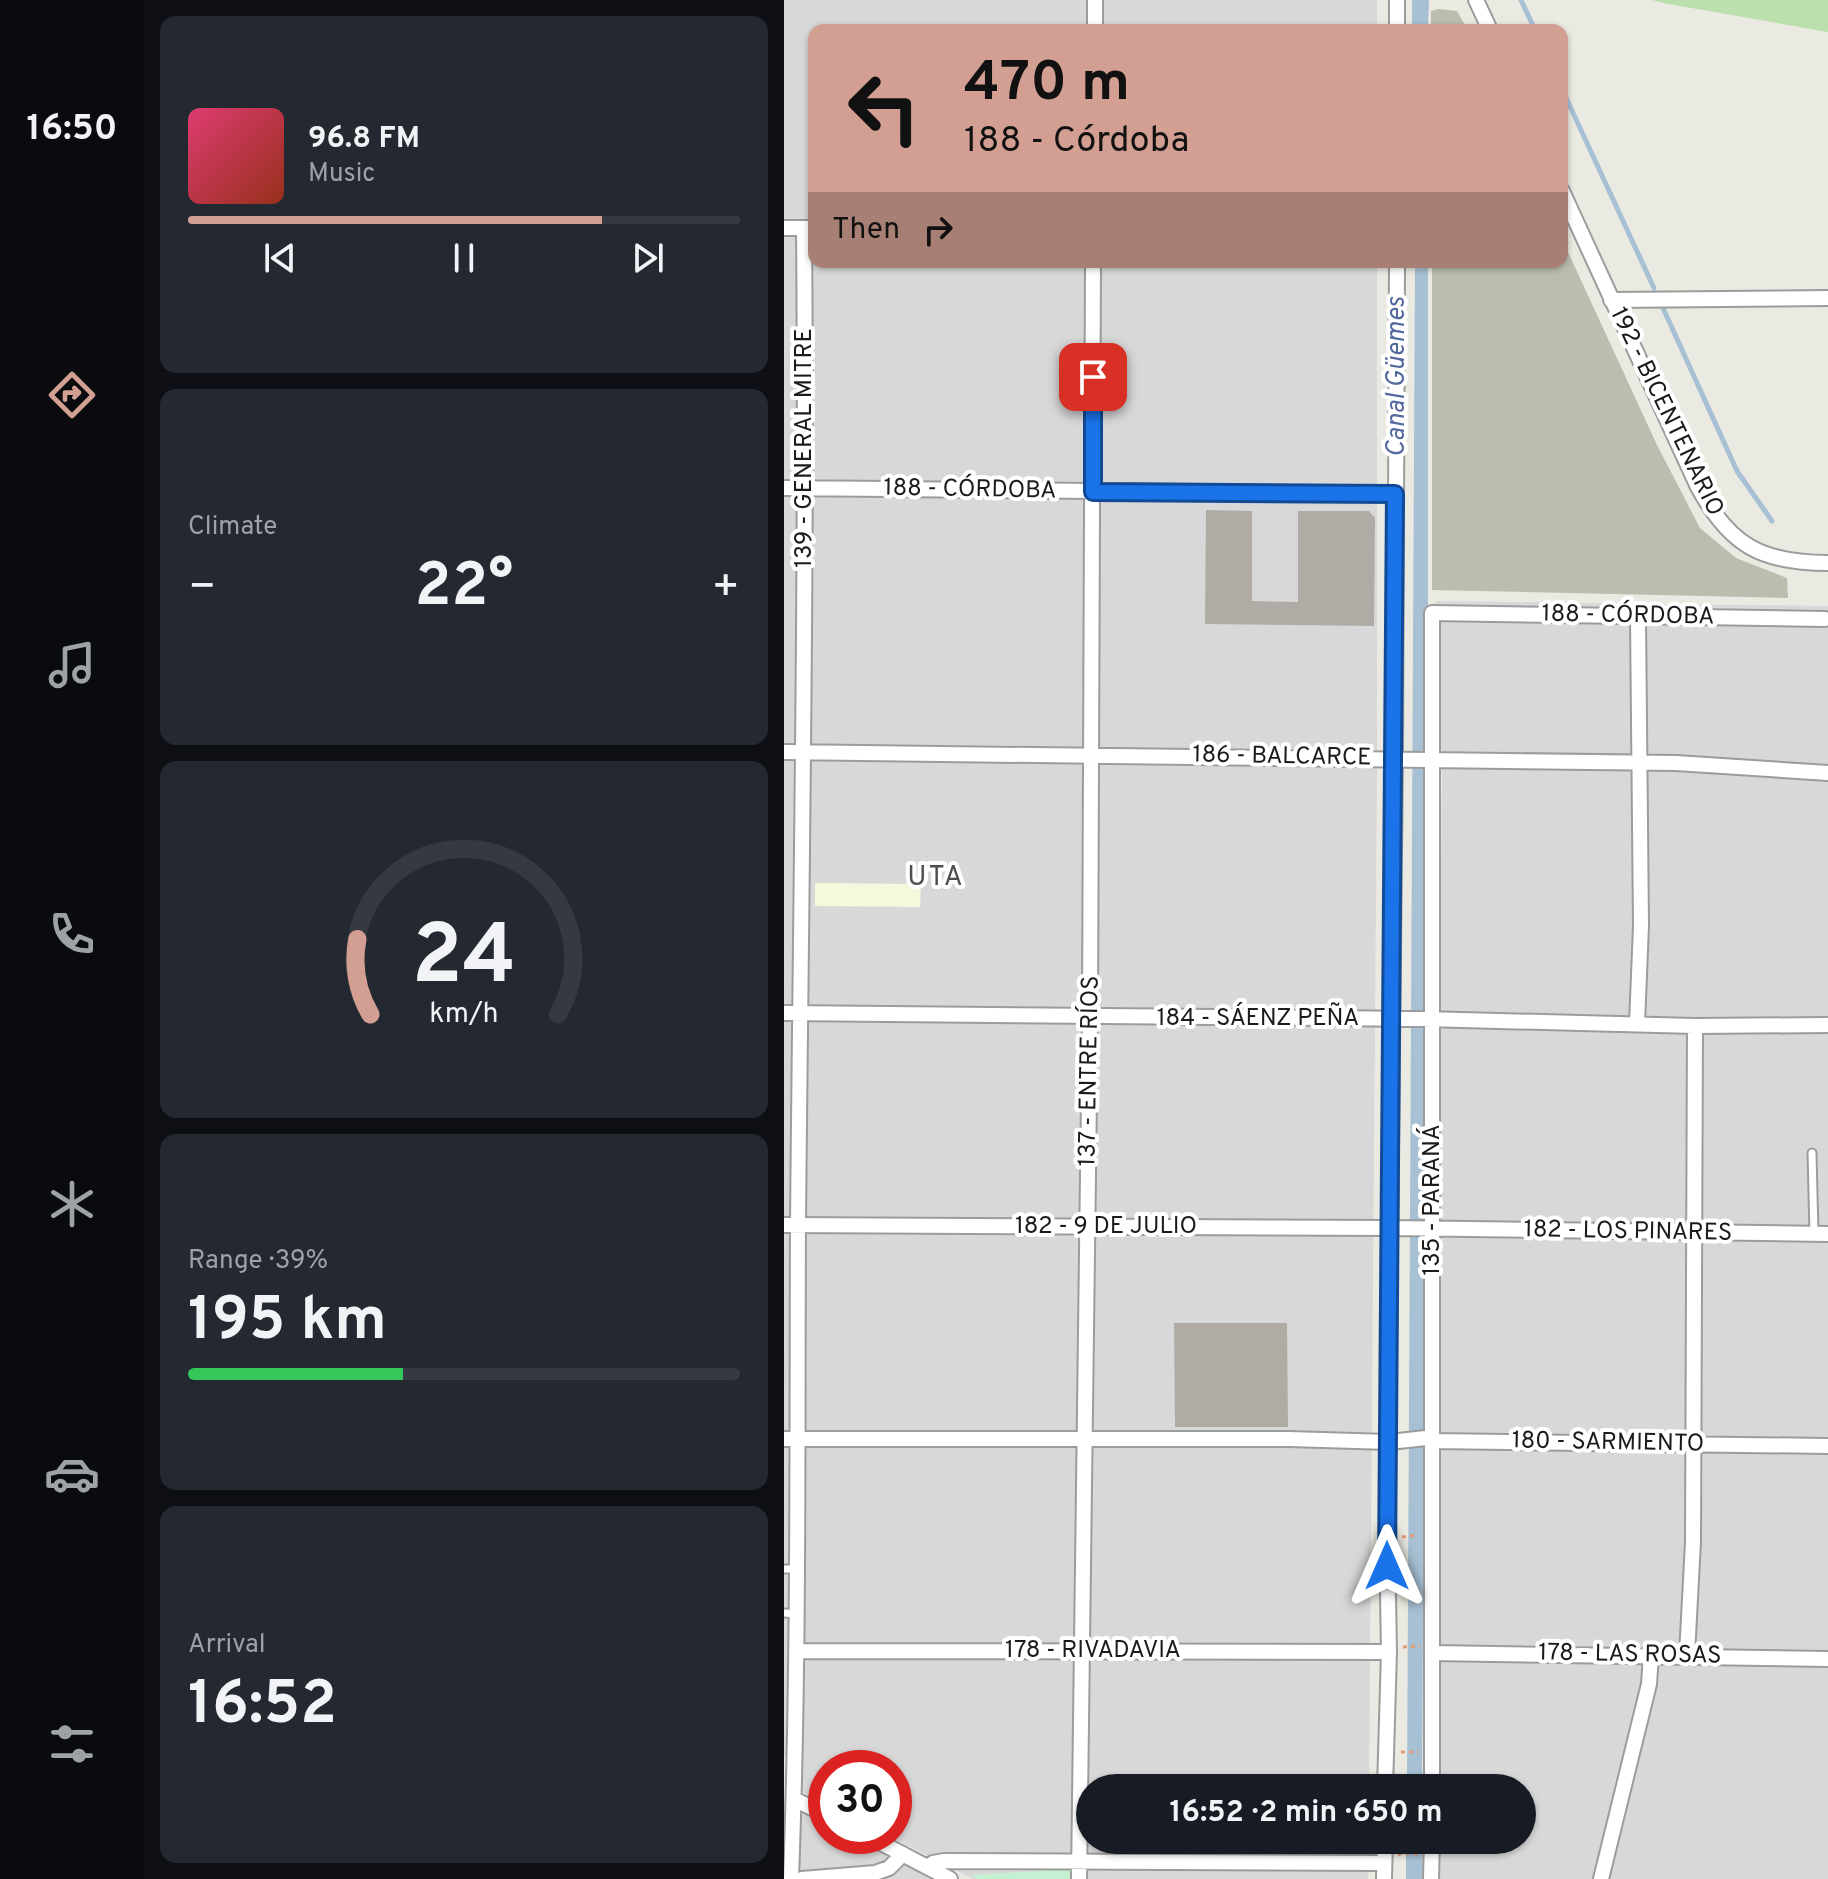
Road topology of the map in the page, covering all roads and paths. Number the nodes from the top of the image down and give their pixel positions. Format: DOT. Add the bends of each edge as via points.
graph roads {
  1 [pos="1095,0"];
  2 [pos="1397,0"];
  3 [pos="1476,0"];
  4 [pos="1095,24"];
  5 [pos="1397,24"];
  6 [pos="1487,24"];
  7 [pos="1568,204"];
  8 [pos="784,228"];
  9 [pos="808,228"];
  10 [pos="809,268"];
  11 [pos="1093,268"];
  12 [pos="1397,268"];
  13 [pos="1828,298"];
  14 [pos="1611,300"];
  15 [pos="806,487"];
  16 [pos="784,488"];
  17 [pos="1093,492"];
  18 [pos="1395,494"];
  19 [pos="1828,563"];
  20 [pos="1432,613"];
  21 [pos="1638,617"];
  22 [pos="1825,619"];
  23 [pos="784,752"];
  24 [pos="802,752"];
  25 [pos="1092,755"];
  26 [pos="1398,758"];
  27 [pos="1429,759"];
  28 [pos="1640,763"];
  29 [pos="1828,773"];
  30 [pos="784,1013"];
  31 [pos="801,1014"];
  32 [pos="1090,1017"];
  33 [pos="1398,1020"];
  34 [pos="1428,1020"];
  35 [pos="1637,1024"];
  36 [pos="1828,1025"];
  37 [pos="1695,1026"];
  38 [pos="1812,1153"];
  39 [pos="791,1225"];
  40 [pos="1088,1228"];
  41 [pos="1394,1228"];
  42 [pos="1431,1229"];
  43 [pos="1693,1233"];
  44 [pos="1821,1234"];
  45 [pos="792,1439"];
  46 [pos="1086,1439"];
  47 [pos="1430,1439"];
  48 [pos="1394,1441"];
  49 [pos="1693,1445"];
  50 [pos="1828,1446"];
  51 [pos="1427,1534"];
  52 [pos="1404,1537"];
  53 [pos="791,1569"];
  54 [pos="790,1613"];
  55 [pos="1395,1649"];
  56 [pos="1428,1650"];
  57 [pos="797,1651"];
  58 [pos="1084,1652"];
  59 [pos="1651,1655"];
  60 [pos="1687,1655"];
  61 [pos="1828,1659"];
  62 [pos="1427,1751"];
  63 [pos="1403,1752"];
  64 [pos="789,1770"];
  65 [pos="1386,1774"];
  66 [pos="1432,1774"];
  67 [pos="794,1799"];
  68 [pos="808,1806"];
  69 [pos="903,1854"];
  70 [pos="1414,1854"];
  71 [pos="1432,1854"];
  72 [pos="1426,1855"];
  73 [pos="957,1861"];
  74 [pos="1079,1862"];
  75 [pos="927,1867"];
  76 [pos="1384,1871"];
  77 [pos="791,1879"];
  78 [pos="802,1879"];
  79 [pos="952,1879"];
  80 [pos="1079,1879"];
  81 [pos="1431,1879"];
  82 [pos="1601,1879"];
  1 -- 4 [label="street"];
  2 -- 5 [label="street"];
  3 -- 6 [label="street"];
  7 -- 14 [label="street, 192 - BICENTENARIO"];
  8 -- 9 [label="street"];
  10 -- 15 [label="street, 139 - GENERAL MITRE"];
  11 -- 17 [label="street, 137 - ENTRE RÍOS"];
  12 -- 18 [label="street"];
  13 -- 14 [label="street"];
  14 -- 19 [label="street, 192 - BICENTENARIO" via="1720,524 1764,555"];
  15 -- 16 [label="street, 188 - CÓRDOBA"];
  15 -- 17 [label="street, 188 - CÓRDOBA"];
  15 -- 24 [label="street, 139 - GENERAL MITRE"];
  17 -- 18 [label="street, 188 - CÓRDOBA"];
  17 -- 25 [label="street, 137 - ENTRE RÍOS"];
  18 -- 26 [label="street"];
  20 -- 21 [label="street, 188 - CÓRDOBA"];
  20 -- 27 [label="street, 135 - PARANÁ"];
  21 -- 22 [label="street, 188 - CÓRDOBA"];
  21 -- 28 [label="street"];
  23 -- 24 [label="street, 186 - BALCARCE"];
  24 -- 25 [label="street, 186 - BALCARCE"];
  24 -- 31 [label="street, 139 - GENERAL MITRE"];
  25 -- 26 [label="street, 186 - BALCARCE"];
  25 -- 32 [label="street, 137 - ENTRE RÍOS"];
  26 -- 27 [label="street, 186 - BALCARCE"];
  26 -- 33 [label="street"];
  27 -- 28 [label="street, 186 - BALCARCE"];
  27 -- 34 [label="street, 135 - PARANÁ"];
  28 -- 29 [label="street, 186 - BALCARCE"];
  28 -- 35 [label="street"];
  30 -- 31 [label="street, 184 - SÁENZ PEÑA"];
  31 -- 32 [label="street, 184 - SÁENZ PEÑA"];
  31 -- 39 [label="street, 139 - GENERAL MITRE"];
  32 -- 33 [label="street, 184 - SÁENZ PEÑA"];
  32 -- 40 [label="street, 137 - ENTRE RÍOS"];
  33 -- 34 [label="street, 184 - SÁENZ PEÑA"];
  33 -- 41 [label="street"];
  34 -- 35 [label="street, 184 - SÁENZ PEÑA"];
  34 -- 42 [label="street, 135 - PARANÁ"];
  35 -- 37 [label="street, 184 - SÁENZ PEÑA"];
  36 -- 37 [label="street, 184 - SÁENZ PEÑA"];
  37 -- 43 [label="street"];
  38 -- 44 [label="lane"];
  39 -- 40 [label="street, 182 - 9 DE JULIO"];
  39 -- 45 [label="street, 139 - GENERAL MITRE"];
  40 -- 41 [label="street, 182 - 9 DE JULIO"];
  40 -- 46 [label="street, 137 - ENTRE RÍOS"];
  41 -- 42 [label="street, 182 - 9 DE JULIO"];
  41 -- 48 [label="street"];
  42 -- 43 [label="street, 182 - LOS PINARES"];
  42 -- 47 [label="street, 135 - PARANÁ"];
  43 -- 44 [label="street, 182 - LOS PINARES"];
  43 -- 49 [label="street"];
  45 -- 46 [label="street, 180 - SARMIENTO"];
  45 -- 53 [label="street, 139 - GENERAL MITRE"];
  46 -- 48 [label="street, 180 - SARMIENTO"];
  46 -- 58 [label="street, 137 - ENTRE RÍOS"];
  47 -- 48 [label="street, 180 - SARMIENTO"];
  47 -- 49 [label="street, 180 - SARMIENTO"];
  47 -- 56 [label="street, 135 - PARANÁ"];
  48 -- 55 [label="street" via="1387,1537"];
  49 -- 50 [label="street, 180 - SARMIENTO"];
  49 -- 60 [label="street"];
  51 -- 52 [label="path"];
  53 -- 54 [label="street, 139 - GENERAL MITRE"];
  54 -- 57 [label="street, 139 - GENERAL MITRE"];
  55 -- 56 [label="path"];
  55 -- 58 [label="street, 178 - RIVADAVIA"];
  55 -- 65 [label="street"];
  56 -- 59 [label="street, 178 - LAS ROSAS"];
  56 -- 66 [label="street, 135 - PARANÁ"];
  57 -- 58 [label="street, 178 - RIVADAVIA"];
  57 -- 64 [label="street, 139 - GENERAL MITRE"];
  58 -- 74 [label="street, 137 - ENTRE RÍOS"];
  59 -- 60 [label="street, 178 - LAS ROSAS"];
  59 -- 82 [label="street" via="1649,1684"];
  60 -- 61 [label="street, 178 - LAS ROSAS"];
  62 -- 63 [label="path"];
  64 -- 67 [label="street, 139 - GENERAL MITRE"];
  67 -- 68 [label="street"];
  67 -- 77 [label="street, 139 - GENERAL MITRE"];
  69 -- 75 [label="street"];
  69 -- 78 [label="street" via="875,1873"];
  70 -- 72 [label="path"];
  71 -- 81 [label="street"];
  73 -- 74 [label="street"];
  73 -- 75 [label="street"];
  73 -- 79 [label="street"];
  74 -- 76 [label="street"];
  74 -- 80 [label="street, 137 - ENTRE RÍOS"];
  75 -- 79 [label="street"];
}
